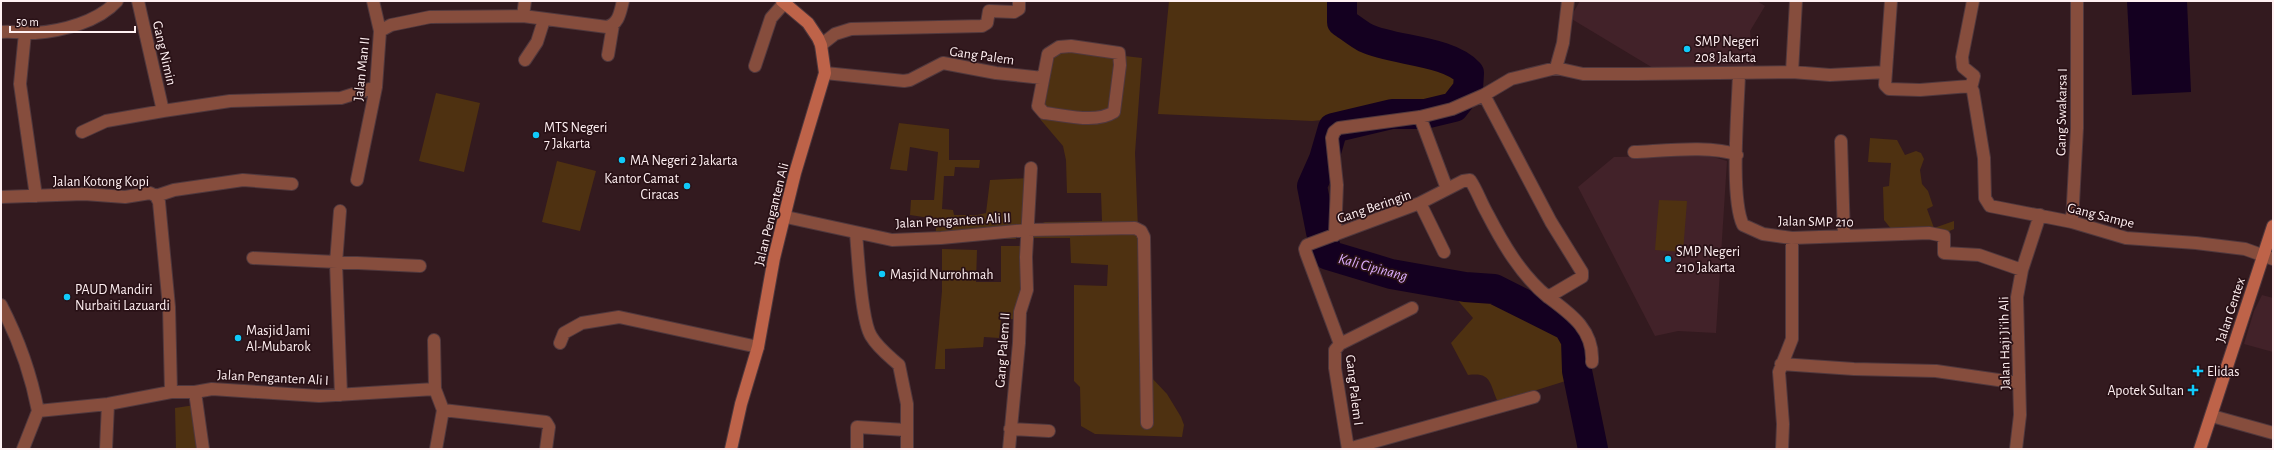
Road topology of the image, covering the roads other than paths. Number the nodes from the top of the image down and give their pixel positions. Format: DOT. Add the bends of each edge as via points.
graph roads {
  1 [pos="117,1"];
  2 [pos="138,1"];
  3 [pos="373,1"];
  4 [pos="525,1"];
  5 [pos="623,1"];
  6 [pos="1020,1"];
  7 [pos="1568,1"];
  8 [pos="1796,1"];
  9 [pos="1891,1"];
  10 [pos="1974,1"];
  11 [pos="2077,1"];
  12 [pos="784,2"];
  13 [pos="523,16"];
  14 [pos="544,20"];
  15 [pos="613,25"];
  16 [pos="380,31"];
  17 [pos="1,32"];
  18 [pos="25,33"];
  19 [pos="821,45"];
  20 [pos="608,55"];
  21 [pos="525,60"];
  22 [pos="754,66"];
  23 [pos="1556,68"];
  24 [pos="1792,72"];
  25 [pos="1886,72"];
  26 [pos="825,73"];
  27 [pos="1739,74"];
  28 [pos="1043,78"];
  29 [pos="376,87"];
  30 [pos="1972,88"];
  31 [pos="1484,95"];
  32 [pos="163,111"];
  33 [pos="1420,117"];
  34 [pos="82,132"];
  35 [pos="1841,141"];
  36 [pos="1634,152"];
  37 [pos="1737,155"];
  38 [pos="1031,168"];
  39 [pos="357,180"];
  40 [pos="292,184"];
  41 [pos="1447,189"];
  42 [pos="36,196"];
  43 [pos="156,196"];
  44 [pos="1,197"];
  45 [pos="1420,203"];
  46 [pos="340,211"];
  47 [pos="2040,215"];
  48 [pos="786,216"];
  49 [pos="2072,222"];
  50 [pos="2273,226"];
  51 [pos="1027,230"];
  52 [pos="856,233"];
  53 [pos="1333,236"];
  54 [pos="1844,236"];
  55 [pos="1792,238"];
  56 [pos="1444,252"];
  57 [pos="253,258"];
  58 [pos="2268,258"];
  59 [pos="336,263"];
  60 [pos="420,266"];
  61 [pos="2022,270"];
  62 [pos="1548,297"];
  63 [pos="1,305"];
  64 [pos="1412,308"];
  65 [pos="434,340"];
  66 [pos="560,343"];
  67 [pos="1340,344"];
  68 [pos="758,347"];
  69 [pos="1592,362"];
  70 [pos="1781,364"];
  71 [pos="2019,383"];
  72 [pos="435,389"];
  73 [pos="171,392"];
  74 [pos="195,392"];
  75 [pos="341,395"];
  76 [pos="1534,397"];
  77 [pos="108,404"];
  78 [pos="443,410"];
  79 [pos="38,411"];
  80 [pos="2212,416"];
  81 [pos="1148,423"];
  82 [pos="1010,429"];
  83 [pos="906,430"];
  84 [pos="1049,431"];
  85 [pos="2273,433"];
  86 [pos="23,449"];
  87 [pos="106,449"];
  88 [pos="203,449"];
  89 [pos="436,449"];
  90 [pos="546,449"];
  91 [pos="731,449"];
  92 [pos="857,449"];
  93 [pos="907,449"];
  94 [pos="1009,449"];
  95 [pos="1348,449"];
  96 [pos="1782,449"];
  97 [pos="2016,449"];
  98 [pos="2200,449"];
  1 -- 18 [label="street" via="112,7 86,22"];
  2 -- 32 [label="street, Gang Nimin"];
  3 -- 16 [label="street"];
  4 -- 13 [label="street"];
  5 -- 15 [label="street" via="617,21"];
  6 -- 19 [label="street" via="1019,9 1015,12 989,11 987,23 982,26 850,29 839,32"];
  7 -- 23 [label="street" via="1563,43"];
  8 -- 24 [label="street"];
  9 -- 25 [label="street"];
  10 -- 30 [label="street" via="1962,57 1963,67 1974,76"];
  11 -- 49 [label="street, Gang Swakarsa I" via="2077,128"];
  12 -- 19 [label="street, Jalan Penganten Ali" via="808,23"];
  12 -- 22 [label="street" via="771,18"];
  13 -- 14 [label="street, Jalan Man II"];
  13 -- 16 [label="street, Jalan Man II" via="430,17 390,25"];
  14 -- 15 [label="street, Jalan Man II" via="607,27"];
  14 -- 21 [label="street" via="537,42"];
  15 -- 20 [label="street"];
  16 -- 29 [label="street, Jalan Man II"];
  17 -- 18 [label="street"];
  18 -- 42 [label="street, Jalan Kotong Kopi" via="20,84"];
  19 -- 26 [label="street, Jalan Penganten Ali"];
  23 -- 27 [label="street" via="1583,74"];
  23 -- 31 [label="street" via="1511,79"];
  24 -- 25 [label="street" via="1830,75"];
  24 -- 27 [label="street"];
  25 -- 30 [label="street" via="1885,83 1889,89 1920,90 1967,85"];
  26 -- 28 [label="street, Gang Palem" via="904,81 943,63 996,73"];
  26 -- 48 [label="street, Jalan Penganten Ali"];
  27 -- 37 [label="street, Jalan SMP 210"];
  28 -- 28 [label="street" via="1048,54 1059,47 1072,46 1119,53 1120,65 1114,112 1107,116 1097,118 1044,113 1038,106"];
  29 -- 32 [label="street" via="342,98 230,101"];
  29 -- 39 [label="street, Jalan Man II"];
  30 -- 47 [label="street, Gang Sampe" via="1984,158 1987,204 1993,208"];
  31 -- 33 [label="street" via="1452,109"];
  31 -- 62 [label="street" via="1551,222 1582,272 1582,277"];
  32 -- 34 [label="street" via="106,121"];
  33 -- 41 [label="street"];
  33 -- 53 [label="street" via="1346,126 1334,132 1332,138 1337,185"];
  35 -- 54 [label="street"];
  36 -- 37 [label="street" via="1687,150"];
  37 -- 55 [label="street, Jalan SMP 210" via="1738,213 1743,225 1763,234"];
  38 -- 51 [label="street, Gang Palem II"];
  40 -- 43 [label="street" via="243,180 174,190"];
  41 -- 45 [label="street"];
  41 -- 62 [label="street" via="1470,180 1517,265"];
  42 -- 43 [label="street, Jalan Kotong Kopi" via="84,194 125,197 150,193"];
  42 -- 44 [label="street"];
  43 -- 73 [label="street, Jalan Kotong Kopi" via="159,202 169,307"];
  45 -- 53 [label="street, Gang Beringin"];
  45 -- 56 [label="street, Gang Beringin"];
  46 -- 59 [label="street, Jalan Penganten Ali I"];
  47 -- 49 [label="street, Gang Sampe"];
  47 -- 61 [label="street, Jalan Haji Ji'ih Ali"];
  48 -- 52 [label="street, Jalan Penganten Ali II"];
  48 -- 68 [label="street, Jalan Penganten Ali" via="774,258"];
  49 -- 58 [label="street, Gang Sampe" via="2126,238 2246,249"];
  50 -- 58 [label="street, Jalan Centex"];
  51 -- 52 [label="street, Jalan Penganten Ali II" via="892,240"];
  51 -- 81 [label="street, Jalan Penganten Ali II" via="1135,228 1141,231 1144,236"];
  51 -- 82 [label="street, Gang Palem II" via="1027,290 1020,312"];
  52 -- 83 [label="street" via="865,311 871,335 884,353 899,364 907,404"];
  53 -- 67 [label="street, Gang Beringin" via="1307,245 1305,249"];
  54 -- 55 [label="street, Jalan SMP 210"];
  54 -- 61 [label="street, Jalan SMP 210" via="1929,233 1944,236 1944,253 1979,255"];
  55 -- 70 [label="street" via="1792,330 1789,349"];
  57 -- 59 [label="street"];
  58 -- 80 [label="street, Jalan Centex"];
  59 -- 60 [label="street"];
  59 -- 75 [label="street, Jalan Penganten Ali I"];
  61 -- 71 [label="street, Jalan Haji Ji'ih Ali" via="2017,297"];
  62 -- 69 [label="street" via="1580,323 1592,346"];
  63 -- 79 [label="street" via="15,332 35,393"];
  64 -- 67 [label="street, Gang Palem I"];
  65 -- 72 [label="street"];
  66 -- 68 [label="street" via="564,333 582,323 619,317"];
  67 -- 95 [label="street, Gang Palem I" via="1335,350 1334,359"];
  68 -- 91 [label="street, Jalan Penganten Ali"];
  70 -- 71 [label="street" via="1936,371"];
  70 -- 96 [label="street" via="1779,381 1783,424"];
  71 -- 97 [label="street, Jalan Haji Ji'ih Ali" via="2020,415"];
  72 -- 75 [label="street, Jalan Penganten Ali I"];
  72 -- 78 [label="street"];
  73 -- 74 [label="street, Jalan Penganten Ali I"];
  73 -- 77 [label="street, Jalan Penganten Ali I"];
  74 -- 75 [label="street, Jalan Penganten Ali I" via="212,389 319,396"];
  74 -- 88 [label="street"];
  76 -- 95 [label="street"];
  77 -- 79 [label="street, Jalan Penganten Ali I"];
  77 -- 87 [label="street"];
  78 -- 89 [label="street"];
  78 -- 90 [label="street" via="546,422 549,427"];
  79 -- 86 [label="street"];
  80 -- 85 [label="street"];
  80 -- 98 [label="street, Jalan Centex"];
  82 -- 84 [label="street"];
  82 -- 94 [label="street, Gang Palem II"];
  83 -- 92 [label="street" via="857,427"];
  83 -- 93 [label="street"];
}
